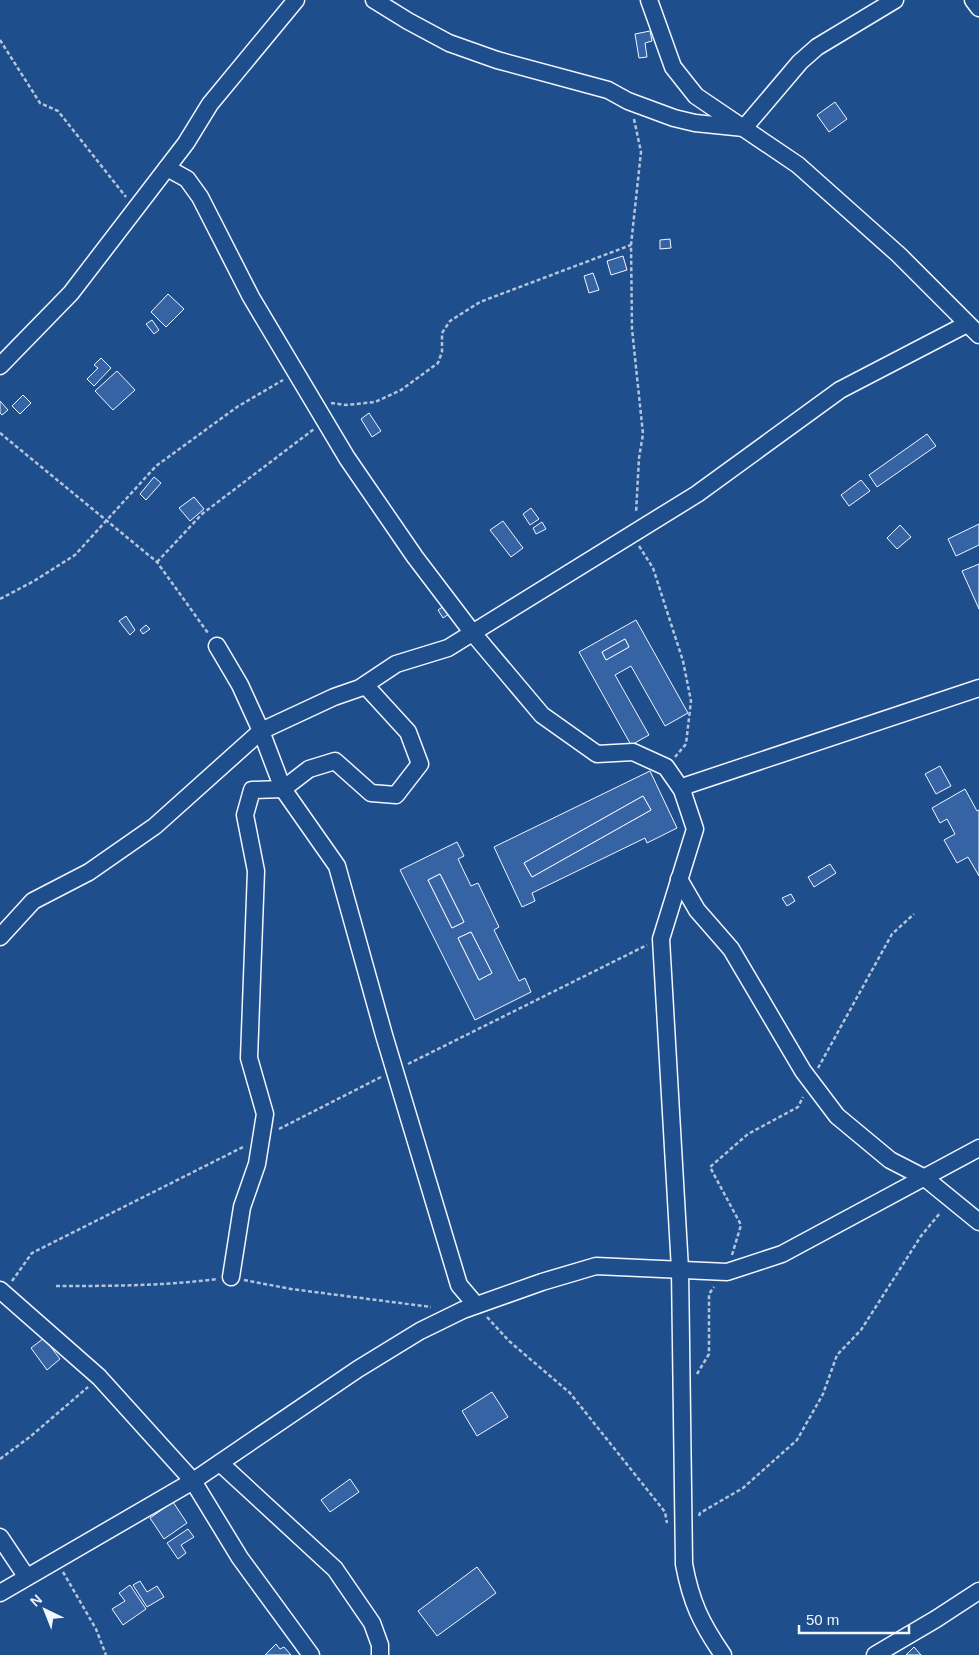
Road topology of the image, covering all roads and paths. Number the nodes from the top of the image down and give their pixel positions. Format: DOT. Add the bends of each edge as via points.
graph roads {
  1 [pos="296,0"];
  2 [pos="374,0"];
  3 [pos="648,0"];
  4 [pos="894,0"];
  5 [pos="973,0"];
  6 [pos="979,8"];
  7 [pos="0,40"];
  8 [pos="628,101"];
  9 [pos="744,128"];
  10 [pos="167,168"];
  11 [pos="143,200"];
  12 [pos="631,245"];
  13 [pos="967,324"];
  14 [pos="979,335"];
  15 [pos="0,366"];
  16 [pos="296,372"];
  17 [pos="314,401"];
  18 [pos="325,420"];
  19 [pos="0,433"];
  20 [pos="106,520"];
  21 [pos="636,532"];
  22 [pos="157,562"];
  23 [pos="0,599"];
  24 [pos="472,632"];
  25 [pos="217,646"];
  26 [pos="365,685"];
  27 [pos="979,688"];
  28 [pos="261,731"];
  29 [pos="666,767"];
  30 [pos="283,789"];
  31 [pos="682,790"];
  32 [pos="679,879"];
  33 [pos="914,914"];
  34 [pos="0,937"];
  35 [pos="661,939"];
  36 [pos="395,1070"];
  37 [pos="815,1074"];
  38 [pos="807,1091"];
  39 [pos="261,1138"];
  40 [pos="979,1148"];
  41 [pos="925,1178"];
  42 [pos="940,1213"];
  43 [pos="979,1222"];
  44 [pos="680,1269"];
  45 [pos="727,1272"];
  46 [pos="231,1277"];
  47 [pos="2,1291"];
  48 [pos="476,1305"];
  49 [pos="99,1377"];
  50 [pos="695,1378"];
  51 [pos="0,1459"];
  52 [pos="220,1463"];
  53 [pos="193,1481"];
  54 [pos="698,1522"];
  55 [pos="0,1537"];
  56 [pos="56,1561"];
  57 [pos="26,1576"];
  58 [pos="979,1591"];
  59 [pos="0,1592"];
  60 [pos="106,1655"];
  61 [pos="311,1655"];
  62 [pos="380,1655"];
  63 [pos="723,1655"];
  64 [pos="875,1655"];
  1 -- 10 [label="street" via="210,104"];
  2 -- 8 [label="street" via="449,43 497,60 608,90"];
  3 -- 9 [label="street" via="672,67 682,82 696,96"];
  4 -- 9 [label="street" via="817,47 800,62"];
  5 -- 6 [label="street"];
  7 -- 11 [label="path" via="40,103 58,111 129,201"];
  8 -- 9 [label="street" via="694,123"];
  8 -- 12 [label="path" via="641,152"];
  9 -- 13 [label="street" via="798,165 852,210"];
  10 -- 11 [label="street"];
  10 -- 16 [label="street" via="187,179 200,197 251,297"];
  11 -- 15 [label="street" via="71,293"];
  12 -- 17 [label="path" via="488,299 450,321 442,333 442,352 438,363 401,390 376,402 346,405"];
  12 -- 21 [label="path" via="632,329 643,416 635,506"];
  13 -- 14 [label="street"];
  13 -- 21 [label="street" via="840,390 697,494"];
  16 -- 17 [label="street"];
  16 -- 20 [label="path" via="236,407 156,466"];
  17 -- 18 [label="street"];
  18 -- 22 [label="path" via="202,514"];
  18 -- 24 [label="street" via="367,490"];
  19 -- 20 [label="path"];
  20 -- 22 [label="path"];
  20 -- 23 [label="path" via="75,555"];
  21 -- 24 [label="street"];
  21 -- 29 [label="path" via="653,568 683,661 691,701 686,744"];
  22 -- 25 [label="path"];
  24 -- 26 [label="street" via="448,648 396,664"];
  24 -- 29 [label="street" via="542,715 597,754 633,752"];
  25 -- 28 [label="street"];
  26 -- 28 [label="street"];
  26 -- 30 [label="street" via="408,732 420,764 396,795 371,794 336,761 309,769"];
  27 -- 31 [label="street"];
  28 -- 30 [label="street"];
  28 -- 34 [label="street" via="155,826 89,872 32,901"];
  29 -- 31 [label="street"];
  30 -- 36 [label="street" via="337,866"];
  30 -- 39 [label="street" via="252,790 245,815 256,871 249,1058 265,1114"];
  31 -- 32 [label="street" via="695,829"];
  32 -- 35 [label="street"];
  32 -- 41 [label="street" via="697,910 731,949 803,1072 837,1116 890,1160"];
  33 -- 37 [label="path" via="892,934"];
  35 -- 36 [label="path"];
  35 -- 44 [label="street"];
  36 -- 39 [label="path"];
  36 -- 48 [label="street" via="458,1285"];
  38 -- 45 [label="path" via="798,1107 748,1134 710,1166 741,1226"];
  39 -- 46 [label="street" via="257,1164 242,1207"];
  39 -- 47 [label="path" via="32,1253"];
  40 -- 41 [label="street"];
  41 -- 43 [label="street"];
  41 -- 45 [label="street" via="782,1254"];
  42 -- 54 [label="path" via="921,1236 861,1330 837,1355 823,1394 797,1440 743,1488 700,1513"];
  44 -- 45 [label="street"];
  44 -- 48 [label="street" via="596,1266"];
  44 -- 63 [label="street" via="684,1564 689,1590 703,1626"];
  45 -- 50 [label="path" via="709,1294 709,1354"];
  47 -- 49 [label="street"];
  48 -- 52 [label="street" via="412,1336 358,1369"];
  49 -- 51 [label="path"];
  49 -- 53 [label="street"];
  52 -- 53 [label="street"];
  52 -- 62 [label="street" via="335,1569 372,1623"];
  53 -- 56 [label="street"];
  53 -- 61 [label="street" via="240,1558"];
  55 -- 57 [label="street"];
  56 -- 57 [label="street"];
  56 -- 60 [label="path" via="87,1612"];
  57 -- 59 [label="street"];
  58 -- 64 [label="street"];
}
